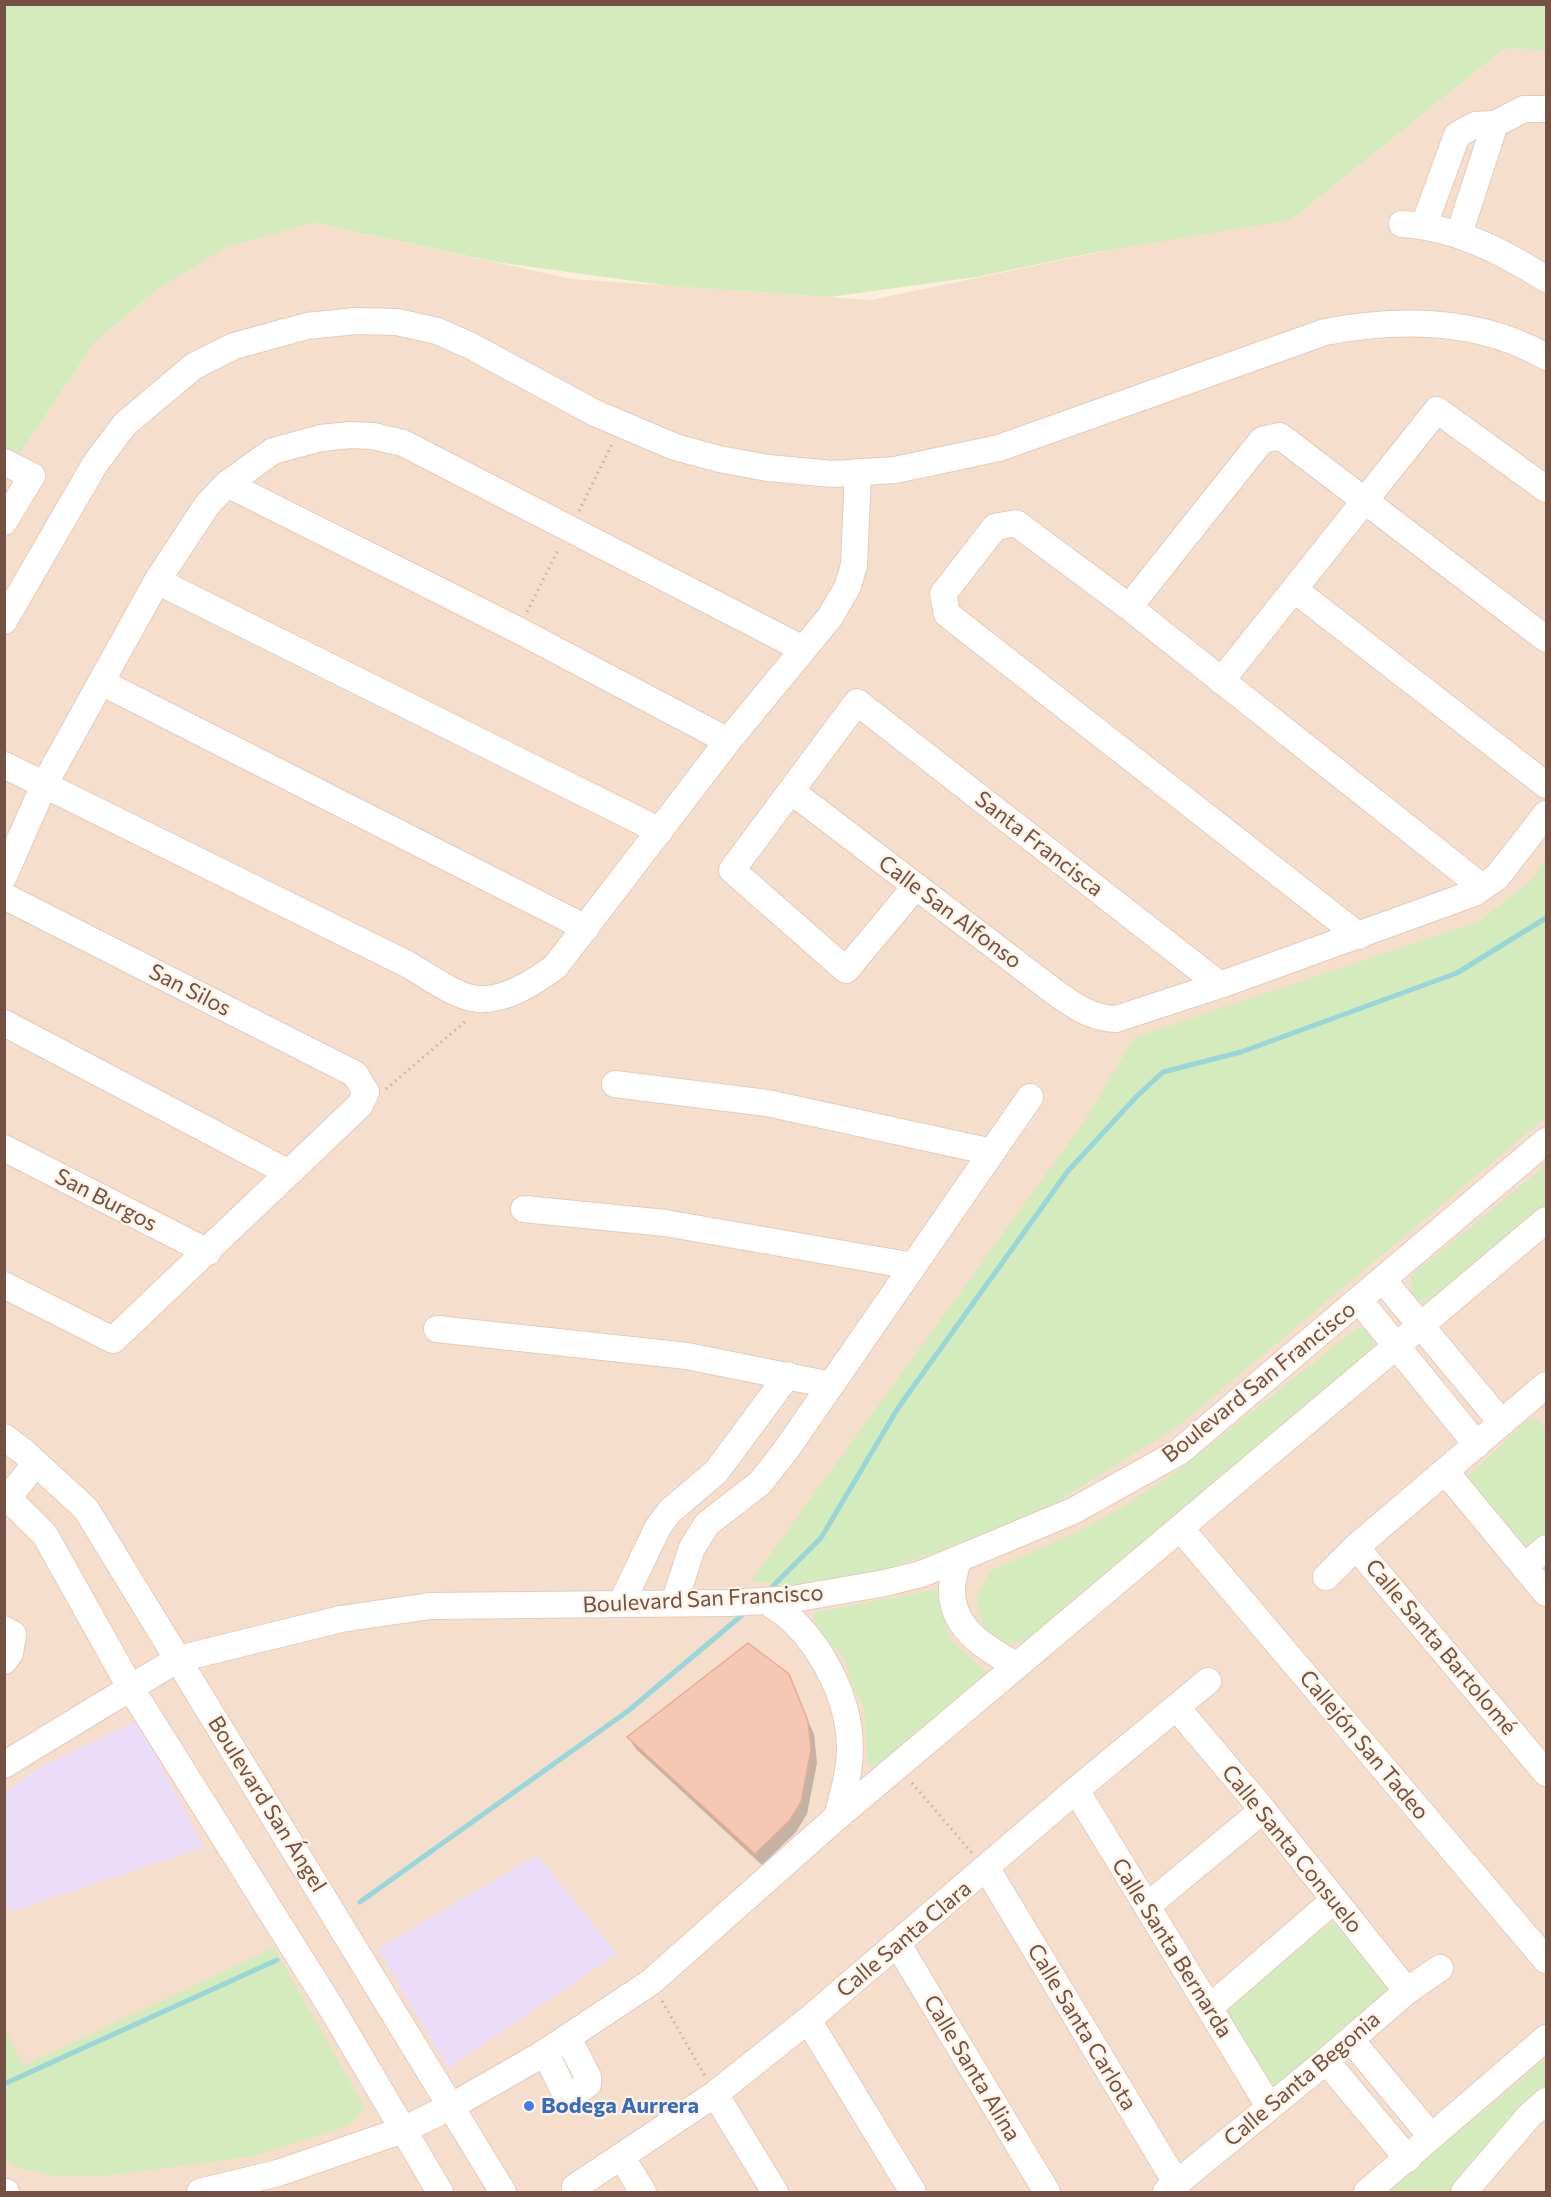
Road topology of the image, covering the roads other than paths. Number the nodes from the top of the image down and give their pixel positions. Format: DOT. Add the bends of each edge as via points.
graph roads {
  1 [pos="1546,110"];
  2 [pos="1495,124"];
  3 [pos="1459,234"];
  4 [pos="1546,279"];
  5 [pos="1546,357"];
  6 [pos="4,462"];
  7 [pos="858,472"];
  8 [pos="227,484"];
  9 [pos="1546,489"];
  10 [pos="1365,499"];
  11 [pos="4,522"];
  12 [pos="157,581"];
  13 [pos="1295,590"];
  14 [pos="1129,607"];
  15 [pos="4,621"];
  16 [pos="1546,639"];
  17 [pos="803,649"];
  18 [pos="1221,681"];
  19 [pos="101,682"];
  20 [pos="728,741"];
  21 [pos="4,765"];
  22 [pos="45,785"];
  23 [pos="1546,785"];
  24 [pos="791,791"];
  25 [pos="1546,814"];
  26 [pos="660,831"];
  27 [pos="4,876"];
  28 [pos="916,886"];
  29 [pos="1482,887"];
  30 [pos="4,896"];
  31 [pos="586,928"];
  32 [pos="1359,936"];
  33 [pos="1220,985"];
  34 [pos="4,1023"];
  35 [pos="615,1084"];
  36 [pos="1030,1097"];
  37 [pos="1546,1142"];
  38 [pos="4,1148"];
  39 [pos="992,1152"];
  40 [pos="290,1173"];
  41 [pos="524,1209"];
  42 [pos="1546,1220"];
  43 [pos="208,1252"];
  44 [pos="913,1266"];
  45 [pos="1383,1280"];
  46 [pos="4,1285"];
  47 [pos="1359,1300"];
  48 [pos="1422,1325"];
  49 [pos="436,1329"];
  50 [pos="1398,1345"];
  51 [pos="788,1375"];
  52 [pos="831,1385"];
  53 [pos="1542,1398"];
  54 [pos="1502,1423"];
  55 [pos="4,1437"];
  56 [pos="1477,1444"];
  57 [pos="724,1462"];
  58 [pos="36,1463"];
  59 [pos="1445,1471"];
  60 [pos="755,1486"];
  61 [pos="6,1496"];
  62 [pos="1181,1529"];
  63 [pos="1356,1547"];
  64 [pos="1546,1548"];
  65 [pos="958,1559"];
  66 [pos="1524,1567"];
  67 [pos="1326,1577"];
  68 [pos="1546,1593"];
  69 [pos="766,1601"];
  70 [pos="621,1604"];
  71 [pos="674,1604"];
  72 [pos="4,1629"];
  73 [pos="178,1659"];
  74 [pos="4,1660"];
  75 [pos="1016,1665"];
  76 [pos="1208,1681"];
  77 [pos="130,1687"];
  78 [pos="1177,1708"];
  79 [pos="4,1765"];
  80 [pos="1546,1773"];
  81 [pos="1076,1790"];
  82 [pos="1263,1810"];
  83 [pos="837,1817"];
  84 [pos="987,1869"];
  85 [pos="1334,1900"];
  86 [pos="1147,1906"];
  87 [pos="897,1943"];
  88 [pos="1546,1960"];
  89 [pos="1440,1968"];
  90 [pos="1407,1990"];
  91 [pos="1209,2008"];
  92 [pos="808,2020"];
  93 [pos="568,2038"];
  94 [pos="1546,2038"];
  95 [pos="1351,2040"];
  96 [pos="545,2052"];
  97 [pos="1326,2061"];
  98 [pos="715,2094"];
  99 [pos="1546,2101"];
  100 [pos="452,2106"];
  101 [pos="1269,2106"];
  102 [pos="403,2130"];
  103 [pos="1431,2136"];
  104 [pos="622,2158"];
  105 [pos="1408,2159"];
  106 [pos="575,2187"];
  107 [pos="1172,2188"];
  108 [pos="200,2193"];
  109 [pos="440,2193"];
  110 [pos="503,2193"];
  111 [pos="643,2193"];
  112 [pos="775,2193"];
  113 [pos="913,2193"];
  114 [pos="1047,2193"];
  115 [pos="1367,2193"];
  116 [pos="1464,2193"];
  1 -- 2 [label="street" via="1524,109"];
  2 -- 3 [label="street"];
  2 -- 3 [label="street" via="1475,125 1456,135 1413,224"];
  3 -- 4 [label="street"];
  5 -- 7 [label="street" via="1506,339 1437,323 1360,326 1325,332 999,448 895,470"];
  6 -- 11 [label="street" via="32,476"];
  7 -- 15 [label="street" via="832,474 768,468 675,447 595,413 437,331 387,322 307,326 234,346 194,366 124,424 94,464"];
  7 -- 17 [label="street" via="857,537 848,586 830,617"];
  8 -- 12 [label="street" via="207,505"];
  8 -- 17 [label="street" via="273,451 321,438 374,436 403,443"];
  8 -- 20 [label="street"];
  9 -- 10 [label="street" via="1437,410"];
  10 -- 13 [label="street"];
  10 -- 14 [label="street" via="1280,436 1262,440"];
  10 -- 16 [label="street"];
  12 -- 19 [label="street"];
  12 -- 26 [label="street"];
  13 -- 18 [label="street"];
  13 -- 23 [label="street"];
  14 -- 18 [label="street"];
  14 -- 32 [label="street" via="1016,523 995,527 943,594 946,614"];
  17 -- 20 [label="street"];
  18 -- 29 [label="street"];
  19 -- 22 [label="street"];
  19 -- 31 [label="street"];
  20 -- 26 [label="street"];
  21 -- 22 [label="street"];
  22 -- 27 [label="street"];
  22 -- 31 [label="street" via="455,991 478,999 528,986 555,967"];
  24 -- 28 [label="street, Calle San Alfonso"];
  24 -- 28 [label="street" via="732,870 846,970"];
  24 -- 33 [label="street, Santa Francisca" via="857,702"];
  25 -- 29 [label="street" via="1497,876"];
  26 -- 31 [label="street"];
  28 -- 33 [label="street, Calle San Alfonso" via="1084,1013 1099,1018 1116,1019"];
  29 -- 32 [label="street"];
  30 -- 40 [label="street, San Silos" via="355,1074 366,1092 360,1105"];
  32 -- 33 [label="street"];
  34 -- 40 [label="street"];
  35 -- 39 [label="street" via="767,1102"];
  36 -- 39 [label="street"];
  37 -- 45 [label="street, Boulevard San Francisco"];
  38 -- 43 [label="street, San Burgos"];
  39 -- 44 [label="street"];
  40 -- 43 [label="street"];
  41 -- 44 [label="street" via="665,1223"];
  42 -- 48 [label="street"];
  43 -- 46 [label="street" via="113,1340"];
  44 -- 52 [label="street"];
  45 -- 47 [label="street, Boulevard San Francisco"];
  45 -- 48 [label="street"];
  47 -- 50 [label="street"];
  47 -- 65 [label="street, Boulevard San Francisco" via="1161,1464 1073,1511"];
  48 -- 50 [label="street"];
  48 -- 54 [label="street"];
  49 -- 51 [label="street" via="687,1356"];
  50 -- 56 [label="street"];
  50 -- 62 [label="street"];
  51 -- 52 [label="street"];
  51 -- 57 [label="street"];
  52 -- 60 [label="street" via="786,1450"];
  53 -- 54 [label="street, Calle Santa Bartolomé"];
  54 -- 56 [label="street, Calle Santa Bartolomé"];
  55 -- 58 [label="street, Boulevard San Ángel"];
  56 -- 59 [label="street, Calle Santa Bartolomé"];
  57 -- 60 [label="street"];
  57 -- 70 [label="street" via="670,1510"];
  58 -- 61 [label="street"];
  58 -- 73 [label="street, Boulevard San Ángel" via="86,1509"];
  59 -- 63 [label="street, Calle Santa Bartolomé"];
  59 -- 66 [label="street"];
  60 -- 71 [label="street" via="707,1524 692,1548"];
  61 -- 77 [label="street" via="45,1535"];
  62 -- 75 [label="street"];
  62 -- 88 [label="street, Callejón San Tadeo"];
  63 -- 67 [label="street"];
  63 -- 80 [label="street, Calle Santa Bartolomé"];
  64 -- 66 [label="street"];
  65 -- 69 [label="street, Boulevard San Francisco" via="885,1583"];
  65 -- 75 [label="street" via="952,1590 955,1611 978,1643"];
  66 -- 68 [label="street"];
  69 -- 71 [label="street, Boulevard San Francisco"];
  69 -- 83 [label="street" via="793,1620 815,1649 833,1677 844,1709 850,1748 847,1781"];
  70 -- 71 [label="street, Boulevard San Francisco"];
  70 -- 73 [label="street, Boulevard San Francisco" via="430,1606 341,1619"];
  72 -- 74 [label="street" via="13,1634 10,1653"];
  73 -- 77 [label="street, Boulevard San Francisco"];
  73 -- 100 [label="street, Boulevard San Ángel"];
  75 -- 83 [label="street"];
  76 -- 78 [label="street, Calle Santa Clara"];
  77 -- 79 [label="street, Boulevard San Francisco"];
  77 -- 102 [label="street" via="332,2009"];
  78 -- 81 [label="street, Calle Santa Clara"];
  78 -- 82 [label="street, Calle Santa Consuelo"];
  81 -- 84 [label="street, Calle Santa Clara"];
  81 -- 86 [label="street, Calle Santa Bernarda"];
  82 -- 85 [label="street, Calle Santa Consuelo"];
  82 -- 86 [label="street"];
  83 -- 93 [label="street" via="651,1982"];
  84 -- 87 [label="street, Calle Santa Clara"];
  84 -- 107 [label="street, Calle Santa Carlota"];
  85 -- 90 [label="street, Calle Santa Consuelo"];
  85 -- 91 [label="street"];
  86 -- 91 [label="street, Calle Santa Bernarda"];
  87 -- 92 [label="street, Calle Santa Clara"];
  87 -- 114 [label="street, Calle Santa Alina"];
  89 -- 90 [label="street, Calle Santa Begonia"];
  90 -- 95 [label="street, Calle Santa Begonia"];
  91 -- 101 [label="street, Calle Santa Bernarda"];
  92 -- 98 [label="street, Calle Santa Clara"];
  92 -- 113 [label="street"];
  93 -- 96 [label="street"];
  93 -- 96 [label="street" via="588,2077 588,2084 574,2094 564,2091"];
  94 -- 103 [label="street"];
  95 -- 97 [label="street, Calle Santa Begonia"];
  95 -- 103 [label="street"];
  96 -- 100 [label="street"];
  97 -- 101 [label="street, Calle Santa Begonia"];
  97 -- 105 [label="street"];
  98 -- 104 [label="street, Calle Santa Clara"];
  98 -- 112 [label="street"];
  99 -- 116 [label="street"];
  100 -- 102 [label="street"];
  100 -- 110 [label="street, Boulevard San Ángel"];
  101 -- 107 [label="street, Calle Santa Begonia"];
  102 -- 108 [label="street" via="278,2173"];
  102 -- 109 [label="street"];
  103 -- 105 [label="street"];
  104 -- 106 [label="street, Calle Santa Clara"];
  104 -- 111 [label="street"];
  105 -- 115 [label="street"];
}
